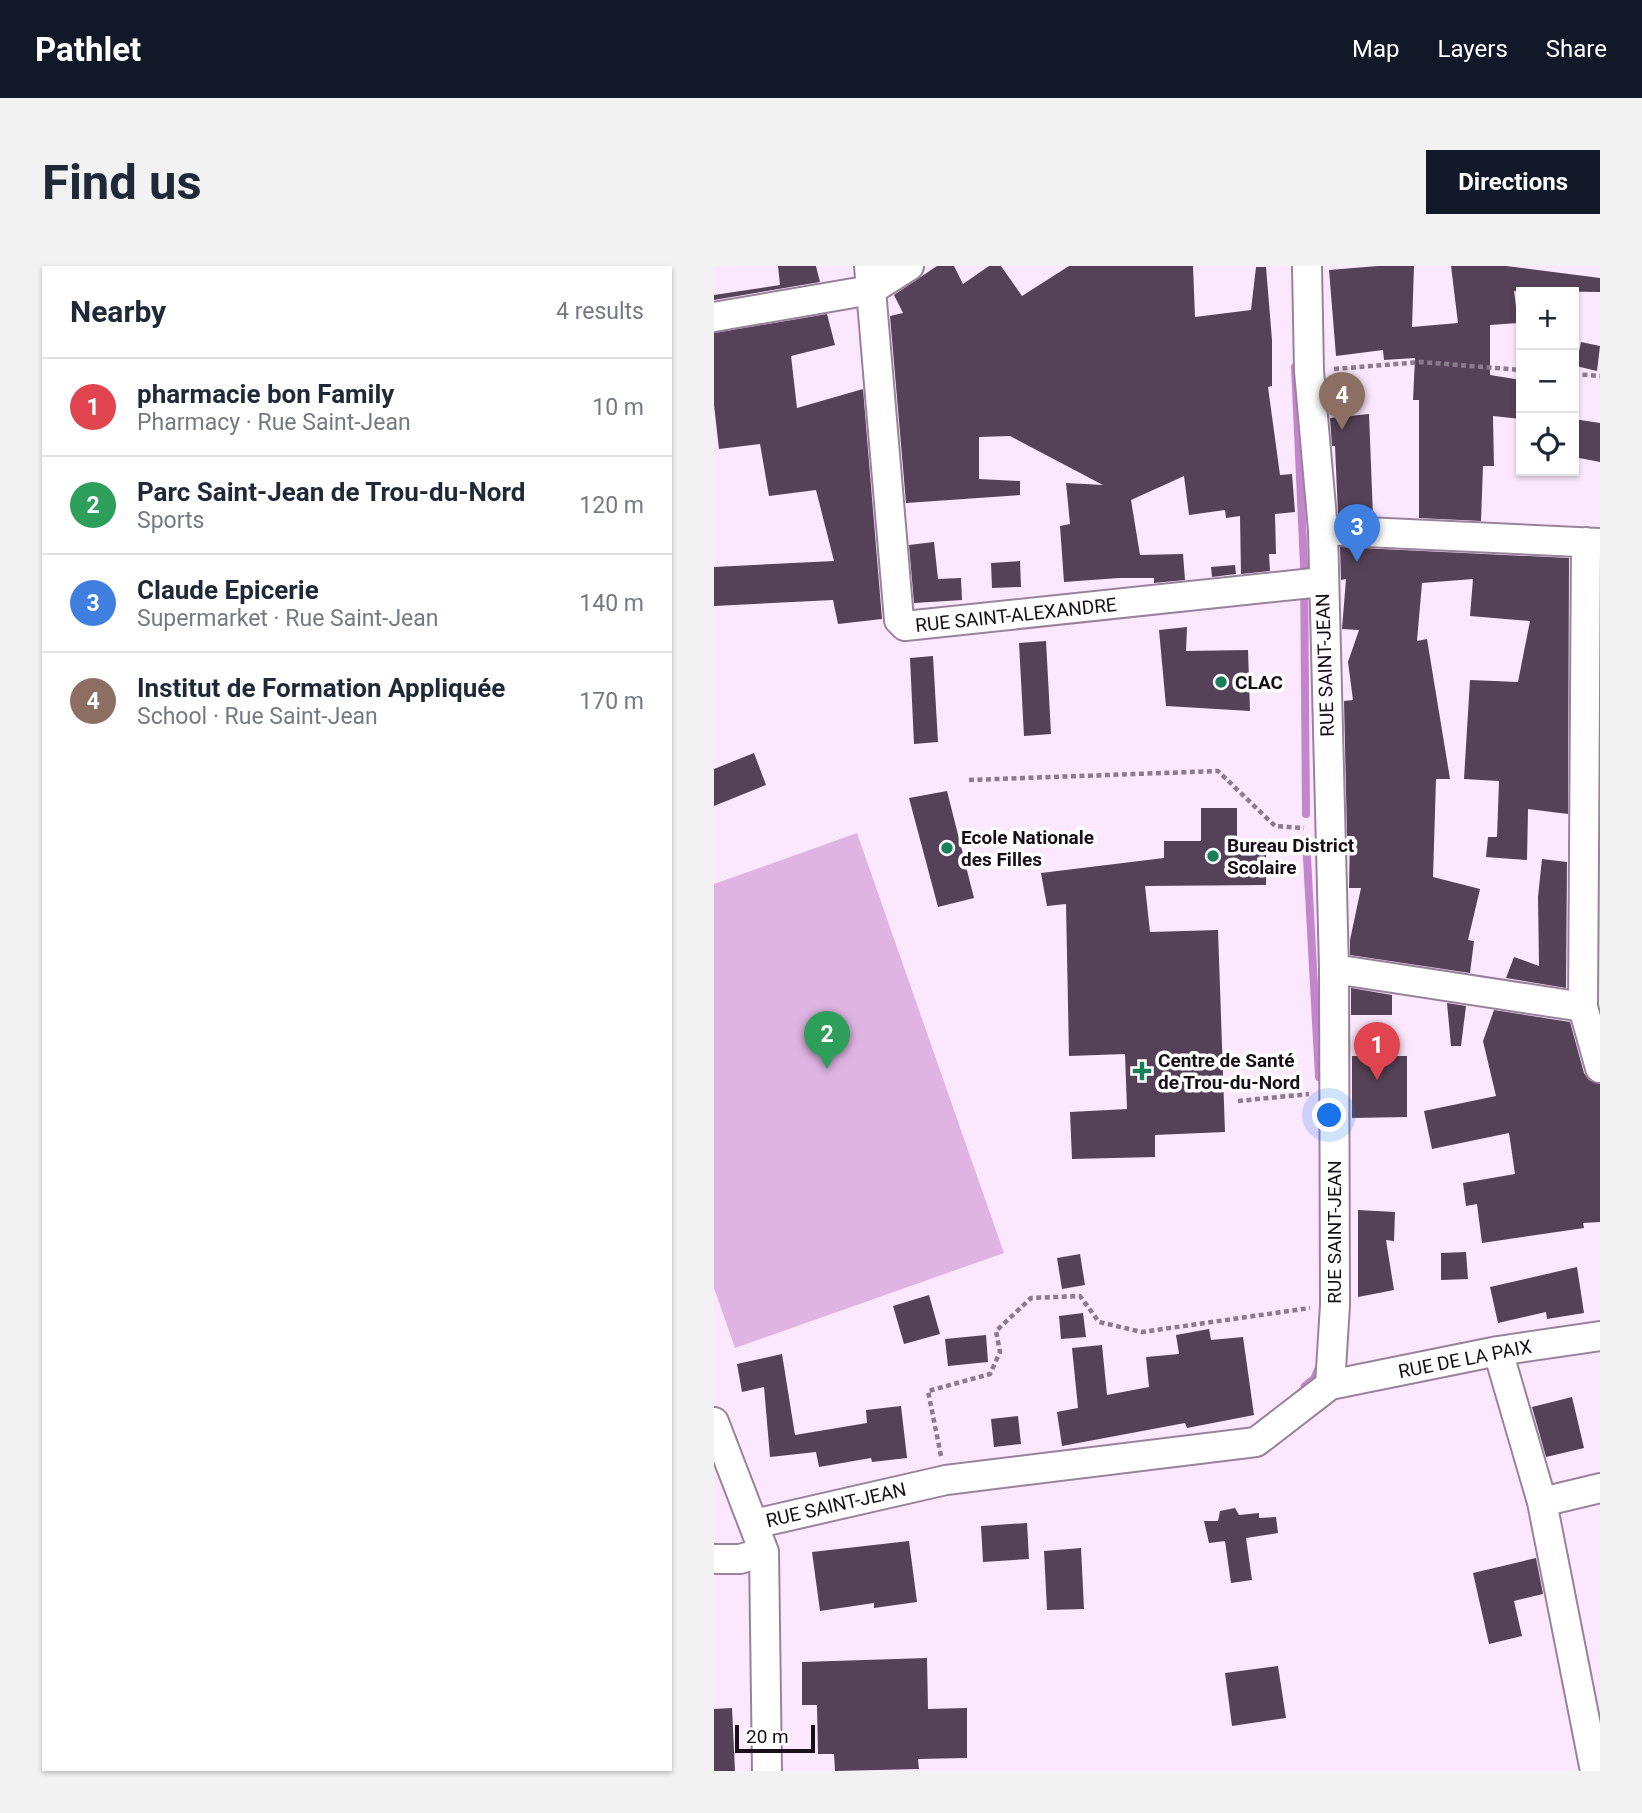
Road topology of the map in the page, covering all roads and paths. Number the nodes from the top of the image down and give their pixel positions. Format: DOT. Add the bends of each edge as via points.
graph roads {
  1 [pos="909,266"];
  2 [pos="1307,266"];
  3 [pos="870,278"];
  4 [pos="714,317"];
  5 [pos="1516,370"];
  6 [pos="1309,371"];
  7 [pos="1579,374"];
  8 [pos="1600,376"];
  9 [pos="1323,530"];
  10 [pos="1593,543"];
  11 [pos="1309,583"];
  12 [pos="969,780"];
  13 [pos="1330,828"];
  14 [pos="1334,969"];
  15 [pos="1583,1007"];
  16 [pos="1600,1068"];
  17 [pos="1334,1092"];
  18 [pos="1238,1101"];
  19 [pos="1335,1305"];
  20 [pos="1600,1336"];
  21 [pos="1498,1352"];
  22 [pos="1330,1385"];
  23 [pos="714,1422"];
  24 [pos="946,1480"];
  25 [pos="1600,1488"];
  26 [pos="1542,1502"];
  27 [pos="754,1524"];
  28 [pos="764,1552"];
  29 [pos="716,1559"];
  30 [pos="767,1771"];
  31 [pos="1595,1771"];
  1 -- 3 [label="street"];
  2 -- 6 [label="street, RUE SAINT-JEAN"];
  3 -- 4 [label="street"];
  3 -- 11 [label="street, RUE SAINT-ALEXANDRE" via="899,620 905,626"];
  5 -- 6 [label="path" via="1421,362"];
  6 -- 9 [label="street, RUE SAINT-JEAN"];
  7 -- 8 [label="path"];
  9 -- 10 [label="street"];
  9 -- 11 [label="street, RUE SAINT-JEAN"];
  10 -- 15 [label="street"];
  11 -- 13 [label="street, RUE SAINT-JEAN"];
  12 -- 13 [label="path" via="1218,771 1275,826"];
  13 -- 14 [label="street, RUE SAINT-JEAN"];
  14 -- 15 [label="street"];
  14 -- 17 [label="street, RUE SAINT-JEAN"];
  15 -- 16 [label="street"];
  17 -- 18 [label="path"];
  17 -- 19 [label="street, RUE SAINT-JEAN"];
  19 -- 22 [label="street, RUE SAINT-JEAN"];
  19 -- 24 [label="path" via="1142,1332 1099,1322 1080,1296 1031,1298 996,1331 1000,1352 990,1374 928,1391"];
  20 -- 21 [label="street, RUE DE LA PAIX"];
  21 -- 22 [label="street, RUE DE LA PAIX"];
  21 -- 26 [label="street"];
  22 -- 24 [label="street, RUE SAINT-JEAN" via="1256,1442"];
  23 -- 27 [label="street"];
  24 -- 27 [label="street, RUE SAINT-JEAN"];
  25 -- 26 [label="street"];
  26 -- 31 [label="street"];
  27 -- 28 [label="street"];
  28 -- 29 [label="street"];
  28 -- 30 [label="street"];
}
